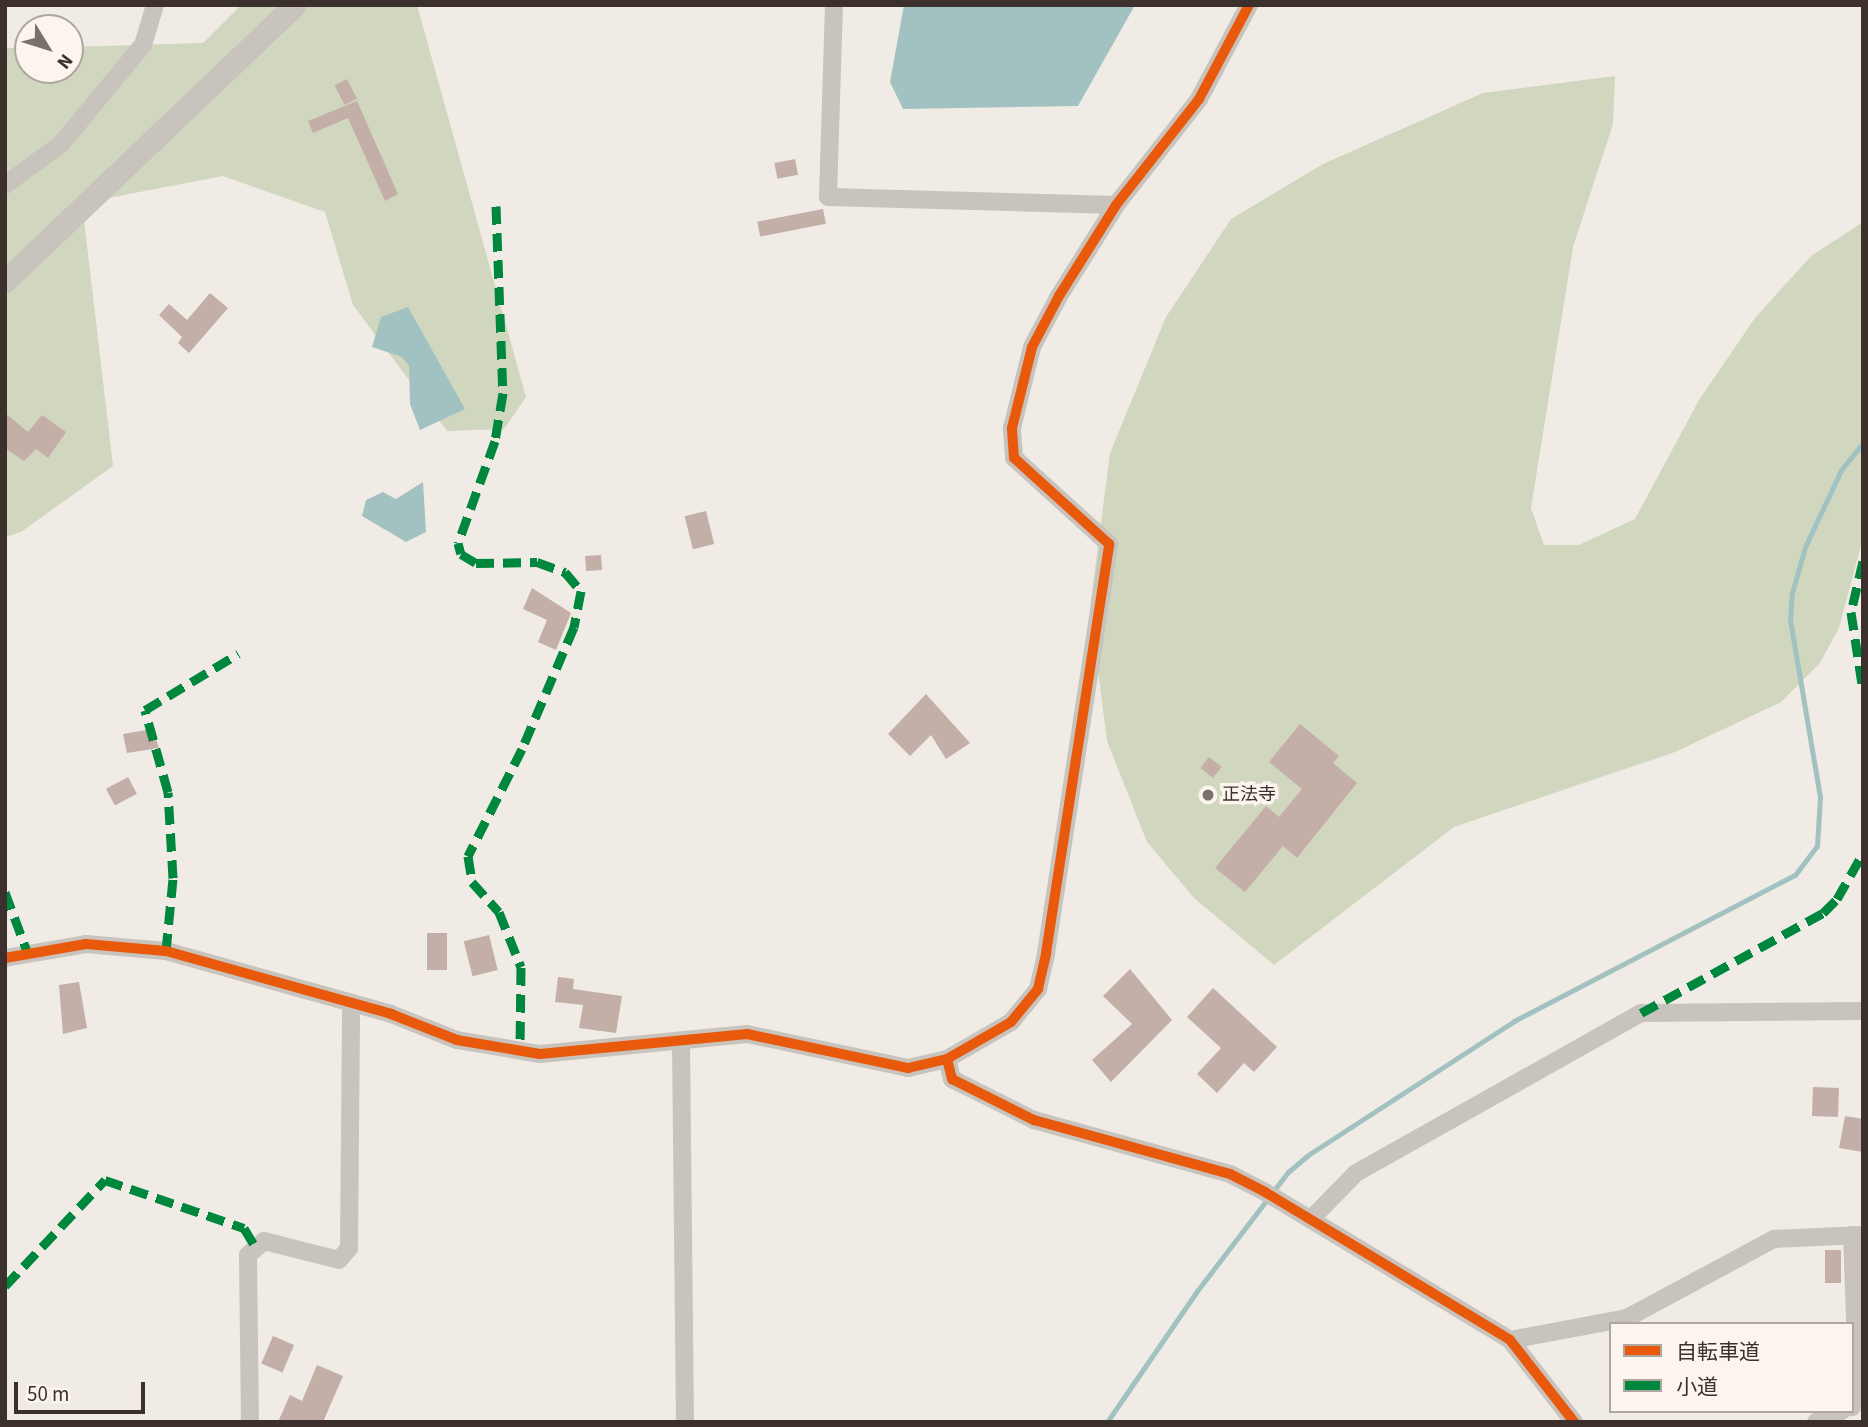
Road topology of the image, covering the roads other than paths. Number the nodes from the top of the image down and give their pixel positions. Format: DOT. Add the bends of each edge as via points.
graph roads {
  1 [pos="155,5"];
  2 [pos="295,5"];
  3 [pos="834,5"];
  4 [pos="1249,5"];
  5 [pos="5,185"];
  6 [pos="1116,205"];
  7 [pos="5,282"];
  8 [pos="5,958"];
  9 [pos="351,1006"];
  10 [pos="1863,1011"];
  11 [pos="681,1042"];
  12 [pos="947,1059"];
  13 [pos="1308,1218"];
  14 [pos="1857,1235"];
  15 [pos="1510,1340"];
  16 [pos="1854,1404"];
  17 [pos="1837,1413"];
  18 [pos="250,1422"];
  19 [pos="685,1422"];
  20 [pos="1574,1422"];
  21 [pos="1816,1422"];
  1 -- 5 [label="street" via="135,55 61,144"];
  2 -- 7 [label="street"];
  3 -- 6 [label="street" via="828,197"];
  4 -- 6 [label="street" via="1199,99"];
  6 -- 12 [label="street" via="1032,347 1012,428 1014,458 1109,544 1046,953 1038,989 1011,1022"];
  8 -- 9 [label="street" via="86,944 166,951"];
  9 -- 11 [label="street" via="501,1050 540,1054"];
  9 -- 18 [label="street" via="349,1248 339,1260 264,1241 248,1255"];
  10 -- 13 [label="street" via="1641,1013 1356,1173"];
  11 -- 12 [label="street" via="747,1034 908,1068"];
  11 -- 19 [label="street"];
  12 -- 13 [label="street" via="952,1079 1034,1120 1230,1174"];
  13 -- 15 [label="street"];
  14 -- 15 [label="street" via="1774,1239 1627,1318"];
  14 -- 16 [label="street" via="1858,1397"];
  15 -- 20 [label="street"];
  17 -- 21 [label="street"];
}
